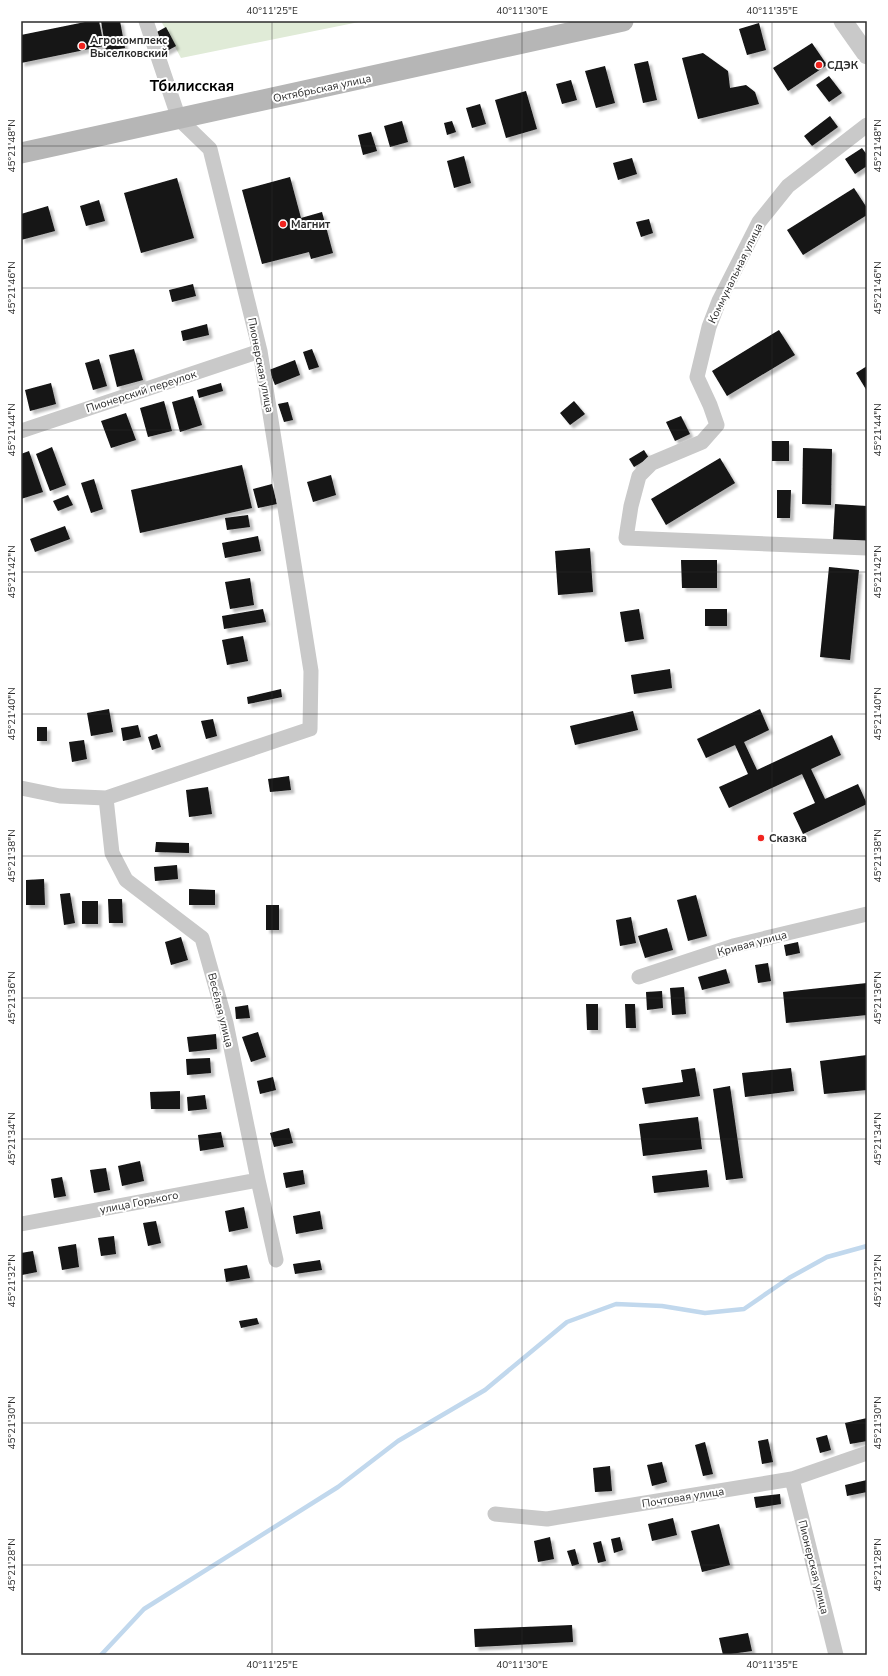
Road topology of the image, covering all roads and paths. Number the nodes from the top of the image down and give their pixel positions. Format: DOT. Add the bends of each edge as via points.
graph roads {
  1 [pos="146,21"];
  2 [pos="623,21"];
  3 [pos="843,21"];
  4 [pos="867,56"];
  5 [pos="179,119"];
  6 [pos="867,125"];
  7 [pos="21,153"];
  8 [pos="260,351"];
  9 [pos="21,431"];
  10 [pos="867,548"];
  11 [pos="21,788"];
  12 [pos="106,798"];
  13 [pos="867,914"];
  14 [pos="639,977"];
  15 [pos="258,1180"];
  16 [pos="21,1224"];
  17 [pos="276,1260"];
  18 [pos="867,1453"];
  19 [pos="792,1479"];
  20 [pos="494,1514"];
  21 [pos="836,1655"];
  1 -- 5 [label="street, Пионерская улица"];
  2 -- 5 [label="main road, Октябрьская улица"];
  3 -- 4 [label="street"];
  5 -- 7 [label="main road, Октябрьская улица"];
  5 -- 8 [label="street, Пионерская улица" via="210,149"];
  6 -- 10 [label="street, Коммунальная улица" via="788,186 759,222 719,301 709,327 697,377 717,425 702,442 652,464 639,476 626,538"];
  8 -- 9 [label="street, Пионерский переулок"];
  8 -- 12 [label="street, Пионерская улица" via="311,671 310,729"];
  11 -- 12 [label="street" via="60,796"];
  12 -- 15 [label="street, Весёлая улица" via="112,853 126,880 202,938 226,1023"];
  13 -- 14 [label="street, Кривая улица" via="733,946"];
  15 -- 16 [label="street, улица Горького"];
  15 -- 17 [label="street, Весёлая улица"];
  18 -- 19 [label="street, Почтовая улица"];
  19 -- 20 [label="street, Почтовая улица" via="547,1519"];
  19 -- 21 [label="street, Пионерская улица"];
}
